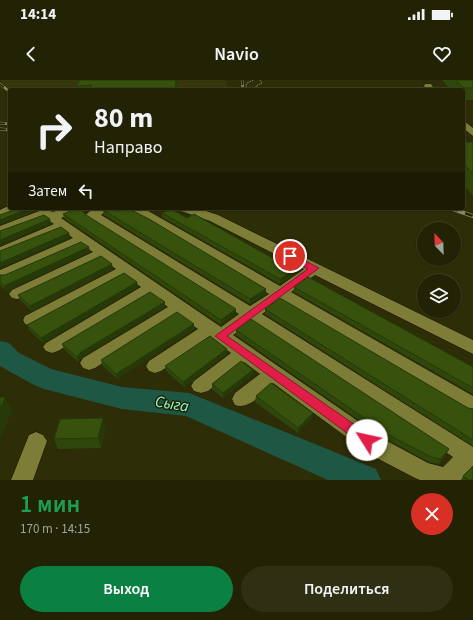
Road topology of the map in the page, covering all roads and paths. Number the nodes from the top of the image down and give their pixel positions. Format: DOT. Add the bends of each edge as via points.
graph roads {
  1 [pos="254,80"];
  2 [pos="260,80"];
  3 [pos="245,88"];
  4 [pos="256,88"];
  5 [pos="465,126"];
  6 [pos="473,133"];
  7 [pos="9,210"];
  8 [pos="72,210"];
  9 [pos="100,210"];
  10 [pos="137,210"];
  11 [pos="192,210"];
  12 [pos="0,215"];
  13 [pos="58,221"];
  14 [pos="0,231"];
  15 [pos="84,239"];
  16 [pos="0,252"];
  17 [pos="103,253"];
  18 [pos="315,268"];
  19 [pos="126,270"];
  20 [pos="1,275"];
  21 [pos="151,288"];
  22 [pos="281,293"];
  23 [pos="17,294"];
  24 [pos="179,307"];
  25 [pos="251,314"];
  26 [pos="32,320"];
  27 [pos="215,333"];
  28 [pos="52,347"];
  29 [pos="473,348"];
  30 [pos="244,353"];
  31 [pos="89,363"];
  32 [pos="155,366"];
  33 [pos="273,373"];
  34 [pos="201,386"];
  35 [pos="242,399"];
  36 [pos="473,406"];
  37 [pos="36,441"];
  38 [pos="470,457"];
  39 [pos="22,480"];
  1 -- 3 [label="path" via="245,84"];
  2 -- 4 [label="path" via="262,83"];
  5 -- 6 [label="street"];
  7 -- 12 [label="street"];
  8 -- 13 [label="street"];
  9 -- 25 [label="street" via="92,214"];
  10 -- 22 [label="street"];
  11 -- 18 [label="street" via="214,218"];
  13 -- 14 [label="street" via="46,213"];
  13 -- 15 [label="street"];
  13 -- 16 [label="street"];
  15 -- 17 [label="street"];
  15 -- 20 [label="street"];
  17 -- 19 [label="street"];
  17 -- 23 [label="street"];
  18 -- 22 [label="street"];
  18 -- 29 [label="street"];
  19 -- 21 [label="street"];
  19 -- 26 [label="street"];
  21 -- 24 [label="street"];
  21 -- 28 [label="street"];
  22 -- 25 [label="street"];
  22 -- 36 [label="street"];
  24 -- 27 [label="street"];
  24 -- 31 [label="street"];
  25 -- 27 [label="street"];
  25 -- 38 [label="street"];
  27 -- 30 [label="street"];
  27 -- 32 [label="street"];
  30 -- 33 [label="street"];
  30 -- 34 [label="street"];
  33 -- 35 [label="street"];
  33 -- 38 [label="street" via="379,448 423,471 447,479"];
  37 -- 39 [label="street"];
}
